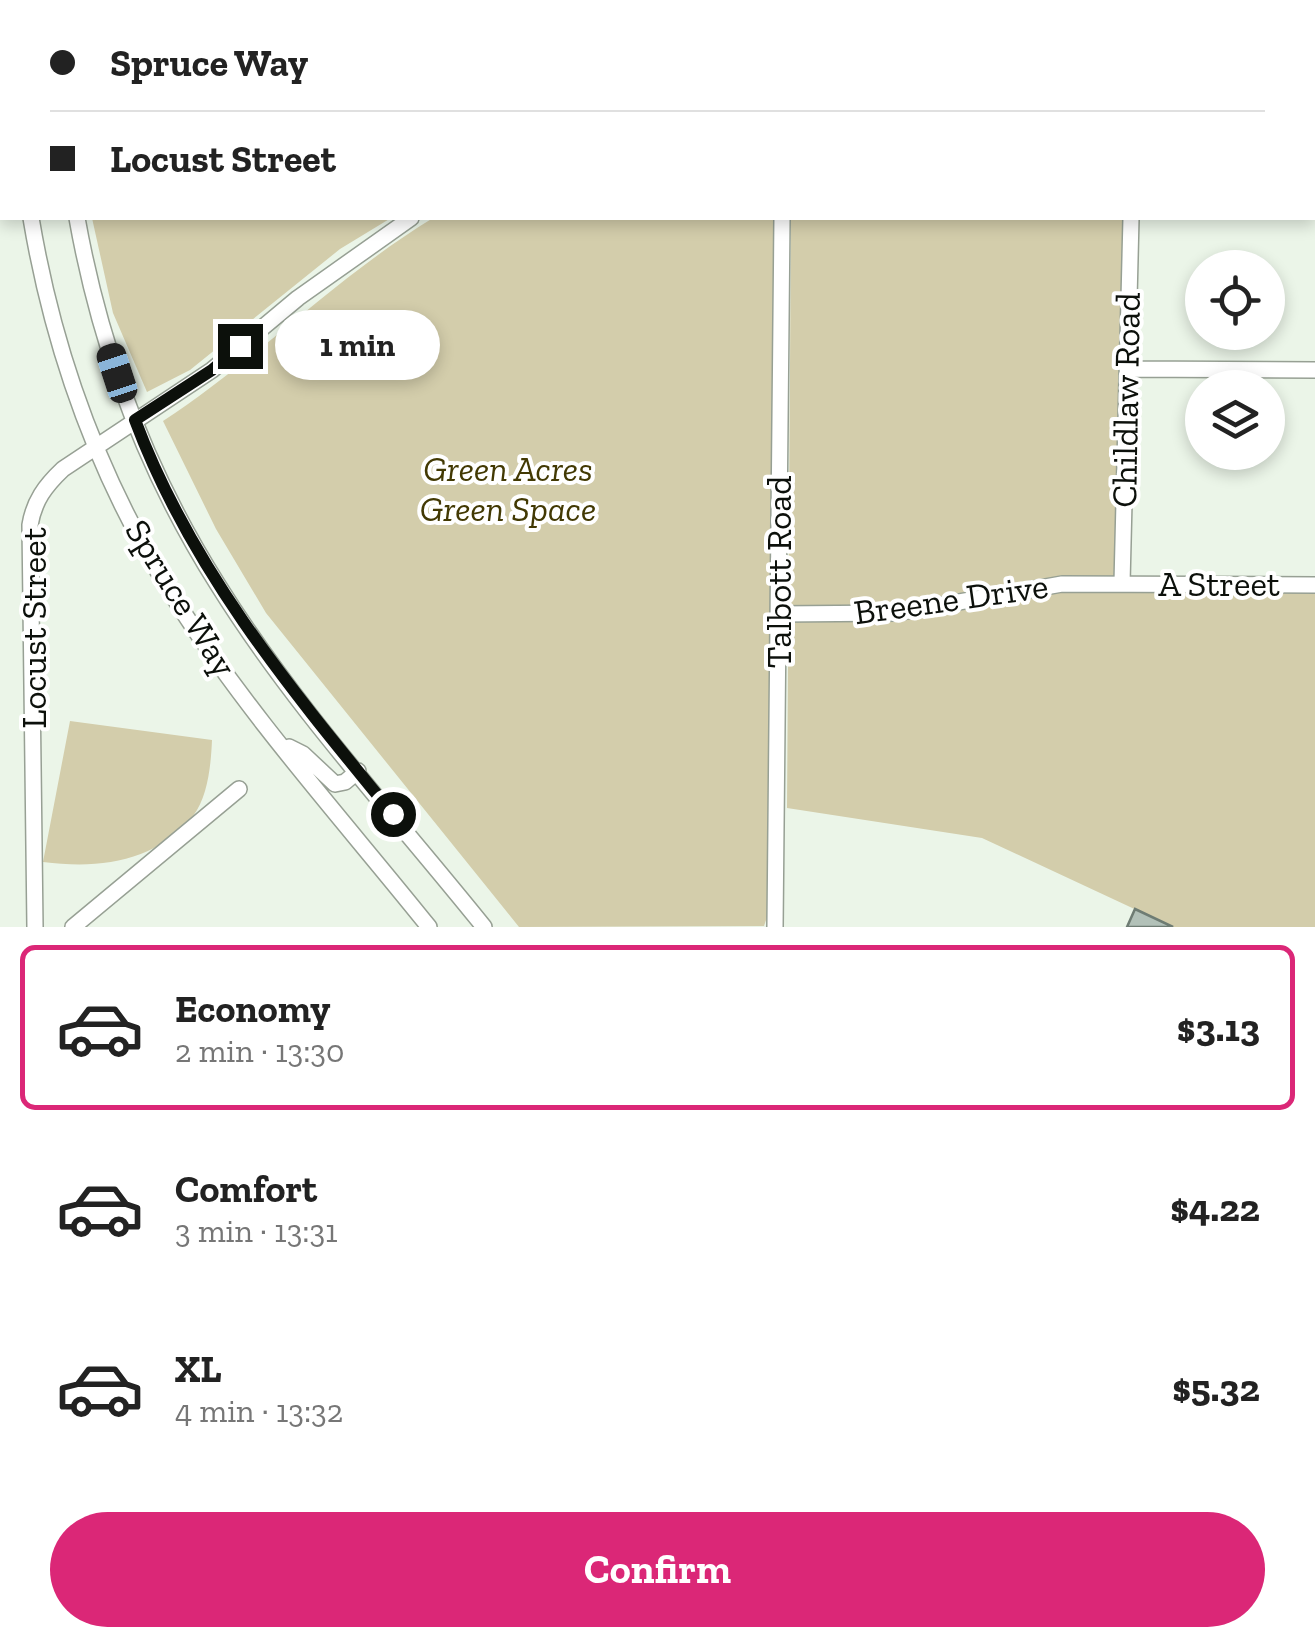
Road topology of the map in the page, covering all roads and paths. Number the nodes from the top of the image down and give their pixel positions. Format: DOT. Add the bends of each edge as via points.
graph roads {
  1 [pos="30,220"];
  2 [pos="77,220"];
  3 [pos="408,220"];
  4 [pos="782,220"];
  5 [pos="1133,222"];
  6 [pos="1127,369"];
  7 [pos="1315,370"];
  8 [pos="135,420"];
  9 [pos="95,446"];
  10 [pos="1122,584"];
  11 [pos="1315,585"];
  12 [pos="780,614"];
  13 [pos="281,742"];
  14 [pos="358,771"];
  15 [pos="239,789"];
  16 [pos="36,927"];
  17 [pos="74,927"];
  18 [pos="429,927"];
  19 [pos="484,927"];
  20 [pos="775,927"];
  1 -- 9 [label="street, Spruce Way" via="53,325"];
  2 -- 8 [label="street, Spruce Way" via="104,335"];
  3 -- 8 [label="street, Locust Street" via="212,370"];
  4 -- 12 [label="street, Talbott Road"];
  5 -- 6 [label="street, Childlaw Road"];
  6 -- 7 [label="street"];
  6 -- 10 [label="street, Childlaw Road"];
  8 -- 9 [label="street, Locust Street"];
  8 -- 14 [label="street, Spruce Way" via="217,584"];
  9 -- 13 [label="street, Spruce Way" via="176,601"];
  9 -- 16 [label="street, Locust Street" via="48,483 30,526"];
  10 -- 11 [label="street, A Street"];
  10 -- 12 [label="street, Breene Drive" via="1033,588 896,613"];
  12 -- 20 [label="street, Talbott Road"];
  13 -- 14 [label="street" via="336,784"];
  13 -- 18 [label="street, Spruce Way"];
  14 -- 19 [label="street, Spruce Way"];
  15 -- 17 [label="street"];
}
